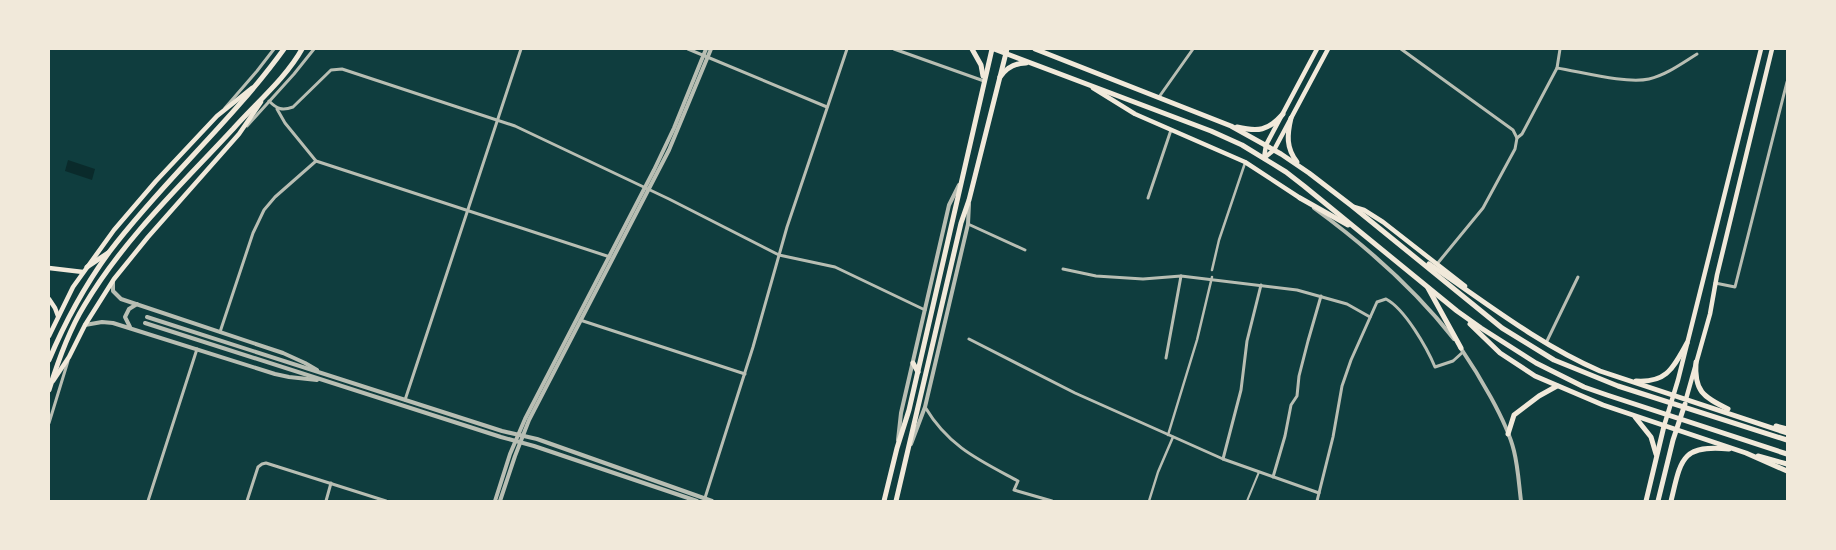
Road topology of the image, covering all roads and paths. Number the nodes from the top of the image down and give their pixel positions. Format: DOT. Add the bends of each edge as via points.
graph roads {
  1 [pos="274,49"];
  2 [pos="282,49"];
  3 [pos="303,49"];
  4 [pos="314,49"];
  5 [pos="521,49"];
  6 [pos="688,49"];
  7 [pos="706,49"];
  8 [pos="711,49"];
  9 [pos="848,49"];
  10 [pos="894,49"];
  11 [pos="972,49"];
  12 [pos="993,49"];
  13 [pos="1035,49"];
  14 [pos="1193,49"];
  15 [pos="1317,49"];
  16 [pos="1328,49"];
  17 [pos="1401,49"];
  18 [pos="1560,49"];
  19 [pos="1760,49"];
  20 [pos="1772,49"];
  21 [pos="1006,51"];
  22 [pos="1696,54"];
  23 [pos="706,56"];
  24 [pos="1032,64"];
  25 [pos="1557,68"];
  26 [pos="984,81"];
  27 [pos="258,82"];
  28 [pos="998,82"];
  29 [pos="1787,82"];
  30 [pos="1092,87"];
  31 [pos="270,88"];
  32 [pos="1158,98"];
  33 [pos="269,101"];
  34 [pos="827,107"];
  35 [pos="277,109"];
  36 [pos="1283,114"];
  37 [pos="217,116"];
  38 [pos="1291,118"];
  39 [pos="498,119"];
  40 [pos="1231,126"];
  41 [pos="1171,129"];
  42 [pos="240,134"];
  43 [pos="1517,138"];
  44 [pos="1266,145"];
  45 [pos="1274,150"];
  46 [pos="1264,158"];
  47 [pos="316,160"];
  48 [pos="1246,162"];
  49 [pos="1309,173"];
  50 [pos="960,183"];
  51 [pos="647,189"];
  52 [pos="1148,198"];
  53 [pos="1300,198"];
  54 [pos="969,200"];
  55 [pos="1352,206"];
  56 [pos="468,210"];
  57 [pos="968,224"];
  58 [pos="1361,232"];
  59 [pos="1402,246"];
  60 [pos="1025,250"];
  61 [pos="110,251"];
  62 [pos="779,255"];
  63 [pos="612,258"];
  64 [pos="935,263"];
  65 [pos="1437,264"];
  66 [pos="942,265"];
  67 [pos="87,267"];
  68 [pos="49,268"];
  69 [pos="1063,269"];
  70 [pos="1212,270"];
  71 [pos="83,272"];
  72 [pos="1180,276"];
  73 [pos="1578,277"];
  74 [pos="1212,278"];
  75 [pos="114,279"];
  76 [pos="1715,283"];
  77 [pos="1261,284"];
  78 [pos="1426,286"];
  79 [pos="1321,296"];
  80 [pos="49,299"];
  81 [pos="137,304"];
  82 [pos="1493,308"];
  83 [pos="925,310"];
  84 [pos="1457,311"];
  85 [pos="58,316"];
  86 [pos="1370,316"];
  87 [pos="147,317"];
  88 [pos="579,320"];
  89 [pos="145,323"];
  90 [pos="84,325"];
  91 [pos="130,328"];
  92 [pos="220,332"];
  93 [pos="49,336"];
  94 [pos="969,339"];
  95 [pos="1687,343"];
  96 [pos="1546,344"];
  97 [pos="197,349"];
  98 [pos="1462,350"];
  99 [pos="69,357"];
  100 [pos="1166,358"];
  101 [pos="49,360"];
  102 [pos="1696,362"];
  103 [pos="913,363"];
  104 [pos="918,372"];
  105 [pos="324,374"];
  106 [pos="744,374"];
  107 [pos="1618,377"];
  108 [pos="322,380"];
  109 [pos="1557,386"];
  110 [pos="49,389"];
  111 [pos="1673,395"];
  112 [pos="1686,399"];
  113 [pos="405,400"];
  114 [pos="925,407"];
  115 [pos="1635,416"];
  116 [pos="1747,419"];
  117 [pos="49,423"];
  118 [pos="1664,426"];
  119 [pos="1787,429"];
  120 [pos="1676,430"];
  121 [pos="1787,433"];
  122 [pos="1508,434"];
  123 [pos="520,435"];
  124 [pos="1168,435"];
  125 [pos="1173,437"];
  126 [pos="1787,440"];
  127 [pos="518,441"];
  128 [pos="897,448"];
  129 [pos="908,451"];
  130 [pos="1744,452"];
  131 [pos="1787,454"];
  132 [pos="1656,456"];
  133 [pos="1223,459"];
  134 [pos="1787,464"];
  135 [pos="1787,471"];
  136 [pos="1259,472"];
  137 [pos="1273,477"];
  138 [pos="331,483"];
  139 [pos="1319,493"];
  140 [pos="705,500"];
  141 [pos="148,501"];
  142 [pos="248,501"];
  143 [pos="326,501"];
  144 [pos="386,501"];
  145 [pos="495,501"];
  146 [pos="500,501"];
  147 [pos="698,501"];
  148 [pos="712,501"];
  149 [pos="884,501"];
  150 [pos="896,501"];
  151 [pos="1052,501"];
  152 [pos="1149,501"];
  153 [pos="1246,501"];
  154 [pos="1317,501"];
  155 [pos="1521,501"];
  156 [pos="1646,501"];
  157 [pos="1658,501"];
  158 [pos="1671,501"];
  1 -- 37 [label="street"];
  2 -- 27 [label="main road"];
  3 -- 31 [label="main road"];
  4 -- 33 [label="street"];
  5 -- 39 [label="street"];
  6 -- 23 [label="street"];
  7 -- 23 [label="street"];
  8 -- 23 [label="street"];
  9 -- 34 [label="street"];
  10 -- 26 [label="street"];
  11 -- 26 [label="main road" via="982,65"];
  12 -- 21 [label="main road"];
  12 -- 26 [label="main road"];
  13 -- 32 [label="main road"];
  14 -- 32 [label="street"];
  15 -- 36 [label="main road"];
  16 -- 38 [label="main road"];
  17 -- 43 [label="street" via="1513,130"];
  18 -- 25 [label="street"];
  19 -- 95 [label="main road"];
  20 -- 76 [label="main road"];
  21 -- 24 [label="main road"];
  21 -- 28 [label="main road"];
  22 -- 25 [label="street" via="1666,73 1648,79 1632,80"];
  23 -- 34 [label="street"];
  23 -- 51 [label="street"];
  24 -- 28 [label="main road" via="1011,66"];
  24 -- 30 [label="main road"];
  25 -- 43 [label="street"];
  26 -- 50 [label="main road"];
  27 -- 37 [label="main road"];
  27 -- 61 [label="main road"];
  28 -- 54 [label="main road"];
  29 -- 76 [label="street" via="1735,287"];
  30 -- 41 [label="main road" via="1135,114"];
  30 -- 46 [label="main road" via="1211,131"];
  31 -- 42 [label="main road"];
  31 -- 110 [label="main road" via="110,267 75,322"];
  32 -- 40 [label="main road"];
  33 -- 35 [label="street"];
  33 -- 42 [label="street"];
  34 -- 62 [label="street"];
  35 -- 39 [label="street" via="287,110 298,104 336,68"];
  35 -- 47 [label="street"];
  36 -- 40 [label="main road" via="1264,128 1254,130"];
  36 -- 44 [label="main road"];
  37 -- 67 [label="main road" via="131,209"];
  38 -- 45 [label="main road"];
  38 -- 49 [label="main road" via="1290,151"];
  39 -- 51 [label="street"];
  39 -- 56 [label="street"];
  40 -- 44 [label="main road"];
  41 -- 48 [label="main road"];
  41 -- 52 [label="street"];
  42 -- 75 [label="main road"];
  43 -- 65 [label="street" via="1515,148 1483,208"];
  44 -- 45 [label="main road"];
  44 -- 46 [label="main road"];
  45 -- 46 [label="main road"];
  45 -- 49 [label="main road"];
  46 -- 58 [label="main road"];
  47 -- 56 [label="street"];
  47 -- 92 [label="street" via="264,210"];
  48 -- 53 [label="main road"];
  48 -- 70 [label="street"];
  49 -- 55 [label="main road"];
  50 -- 64 [label="street" via="949,205"];
  50 -- 66 [label="main road"];
  51 -- 62 [label="street"];
  51 -- 63 [label="street"];
  53 -- 58 [label="main road"];
  53 -- 98 [label="street" via="1406,284"];
  54 -- 57 [label="street"];
  54 -- 129 [label="main road"];
  55 -- 59 [label="main road"];
  55 -- 65 [label="main road" via="1374,216"];
  56 -- 63 [label="street"];
  56 -- 113 [label="street"];
  57 -- 60 [label="street"];
  57 -- 114 [label="street"];
  58 -- 78 [label="main road"];
  59 -- 82 [label="main road"];
  59 -- 126 [label="main road" via="1502,328 1539,352 1595,378"];
  61 -- 67 [label="main road"];
  61 -- 101 [label="main road" via="78,300"];
  62 -- 83 [label="street" via="835,267"];
  62 -- 106 [label="street"];
  63 -- 88 [label="street"];
  64 -- 66 [label="lane"];
  64 -- 83 [label="street"];
  65 -- 82 [label="main road"];
  66 -- 104 [label="main road"];
  67 -- 71 [label="main road"];
  68 -- 71 [label="main road"];
  69 -- 72 [label="street" via="1113,278"];
  71 -- 85 [label="main road"];
  72 -- 74 [label="street"];
  72 -- 100 [label="street"];
  73 -- 96 [label="street"];
  74 -- 77 [label="street"];
  74 -- 124 [label="street"];
  75 -- 81 [label="street" via="114,294"];
  75 -- 90 [label="main road"];
  76 -- 102 [label="main road"];
  77 -- 79 [label="street"];
  77 -- 133 [label="street" via="1247,341 1241,390"];
  78 -- 84 [label="main road"];
  78 -- 98 [label="main road"];
  79 -- 86 [label="street"];
  79 -- 137 [label="street"];
  80 -- 85 [label="main road"];
  81 -- 91 [label="street" via="125,317"];
  81 -- 92 [label="street"];
  82 -- 96 [label="main road"];
  83 -- 103 [label="street"];
  84 -- 109 [label="main road" via="1511,362"];
  84 -- 131 [label="main road" via="1536,363 1607,396"];
  85 -- 93 [label="main road"];
  86 -- 98 [label="street" via="1380,300 1386,299 1393,304 1418,335 1435,367 1453,361"];
  86 -- 139 [label="street" via="1342,386"];
  87 -- 105 [label="street"];
  88 -- 106 [label="street"];
  88 -- 123 [label="street"];
  89 -- 108 [label="street"];
  90 -- 91 [label="street" via="102,322"];
  90 -- 99 [label="main road"];
  91 -- 97 [label="street"];
  92 -- 105 [label="street" via="294,358"];
  94 -- 124 [label="street"];
  95 -- 107 [label="main road" via="1671,369 1660,378 1648,382"];
  95 -- 111 [label="main road"];
  96 -- 107 [label="main road"];
  97 -- 108 [label="street" via="275,374"];
  97 -- 141 [label="street"];
  98 -- 122 [label="street"];
  99 -- 110 [label="main road"];
  99 -- 117 [label="street"];
  102 -- 112 [label="main road"];
  102 -- 116 [label="main road" via="1697,384 1705,396"];
  103 -- 104 [label="main road"];
  103 -- 128 [label="street" via="901,413"];
  104 -- 128 [label="main road"];
  105 -- 113 [label="street"];
  106 -- 140 [label="street"];
  107 -- 111 [label="main road"];
  108 -- 127 [label="street"];
  109 -- 115 [label="main road"];
  109 -- 122 [label="main road" via="1514,415"];
  111 -- 112 [label="main road"];
  111 -- 118 [label="main road"];
  112 -- 116 [label="main road"];
  112 -- 120 [label="main road"];
  113 -- 123 [label="street"];
  114 -- 129 [label="street"];
  114 -- 151 [label="street" via="943,433 963,451 1018,481 1014,490"];
  115 -- 118 [label="main road"];
  115 -- 132 [label="main road" via="1651,438"];
  116 -- 119 [label="main road"];
  116 -- 121 [label="main road"];
  118 -- 120 [label="main road"];
  118 -- 132 [label="main road"];
  120 -- 130 [label="main road"];
  120 -- 157 [label="main road"];
  122 -- 155 [label="street" via="1514,449"];
  123 -- 127 [label="street"];
  123 -- 140 [label="street"];
  124 -- 125 [label="street"];
  125 -- 133 [label="street"];
  125 -- 152 [label="street"];
  127 -- 145 [label="street"];
  127 -- 146 [label="street"];
  127 -- 147 [label="street"];
  128 -- 149 [label="main road"];
  129 -- 150 [label="main road"];
  130 -- 134 [label="main road"];
  130 -- 135 [label="main road"];
  130 -- 158 [label="main road" via="1703,448 1692,452 1680,466"];
  132 -- 156 [label="main road"];
  133 -- 136 [label="street"];
  136 -- 137 [label="street"];
  136 -- 153 [label="lane"];
  137 -- 139 [label="street"];
  138 -- 142 [label="street" via="264,463 258,467"];
  138 -- 143 [label="street"];
  138 -- 144 [label="street"];
  139 -- 154 [label="street"];
  140 -- 148 [label="street"];
}
